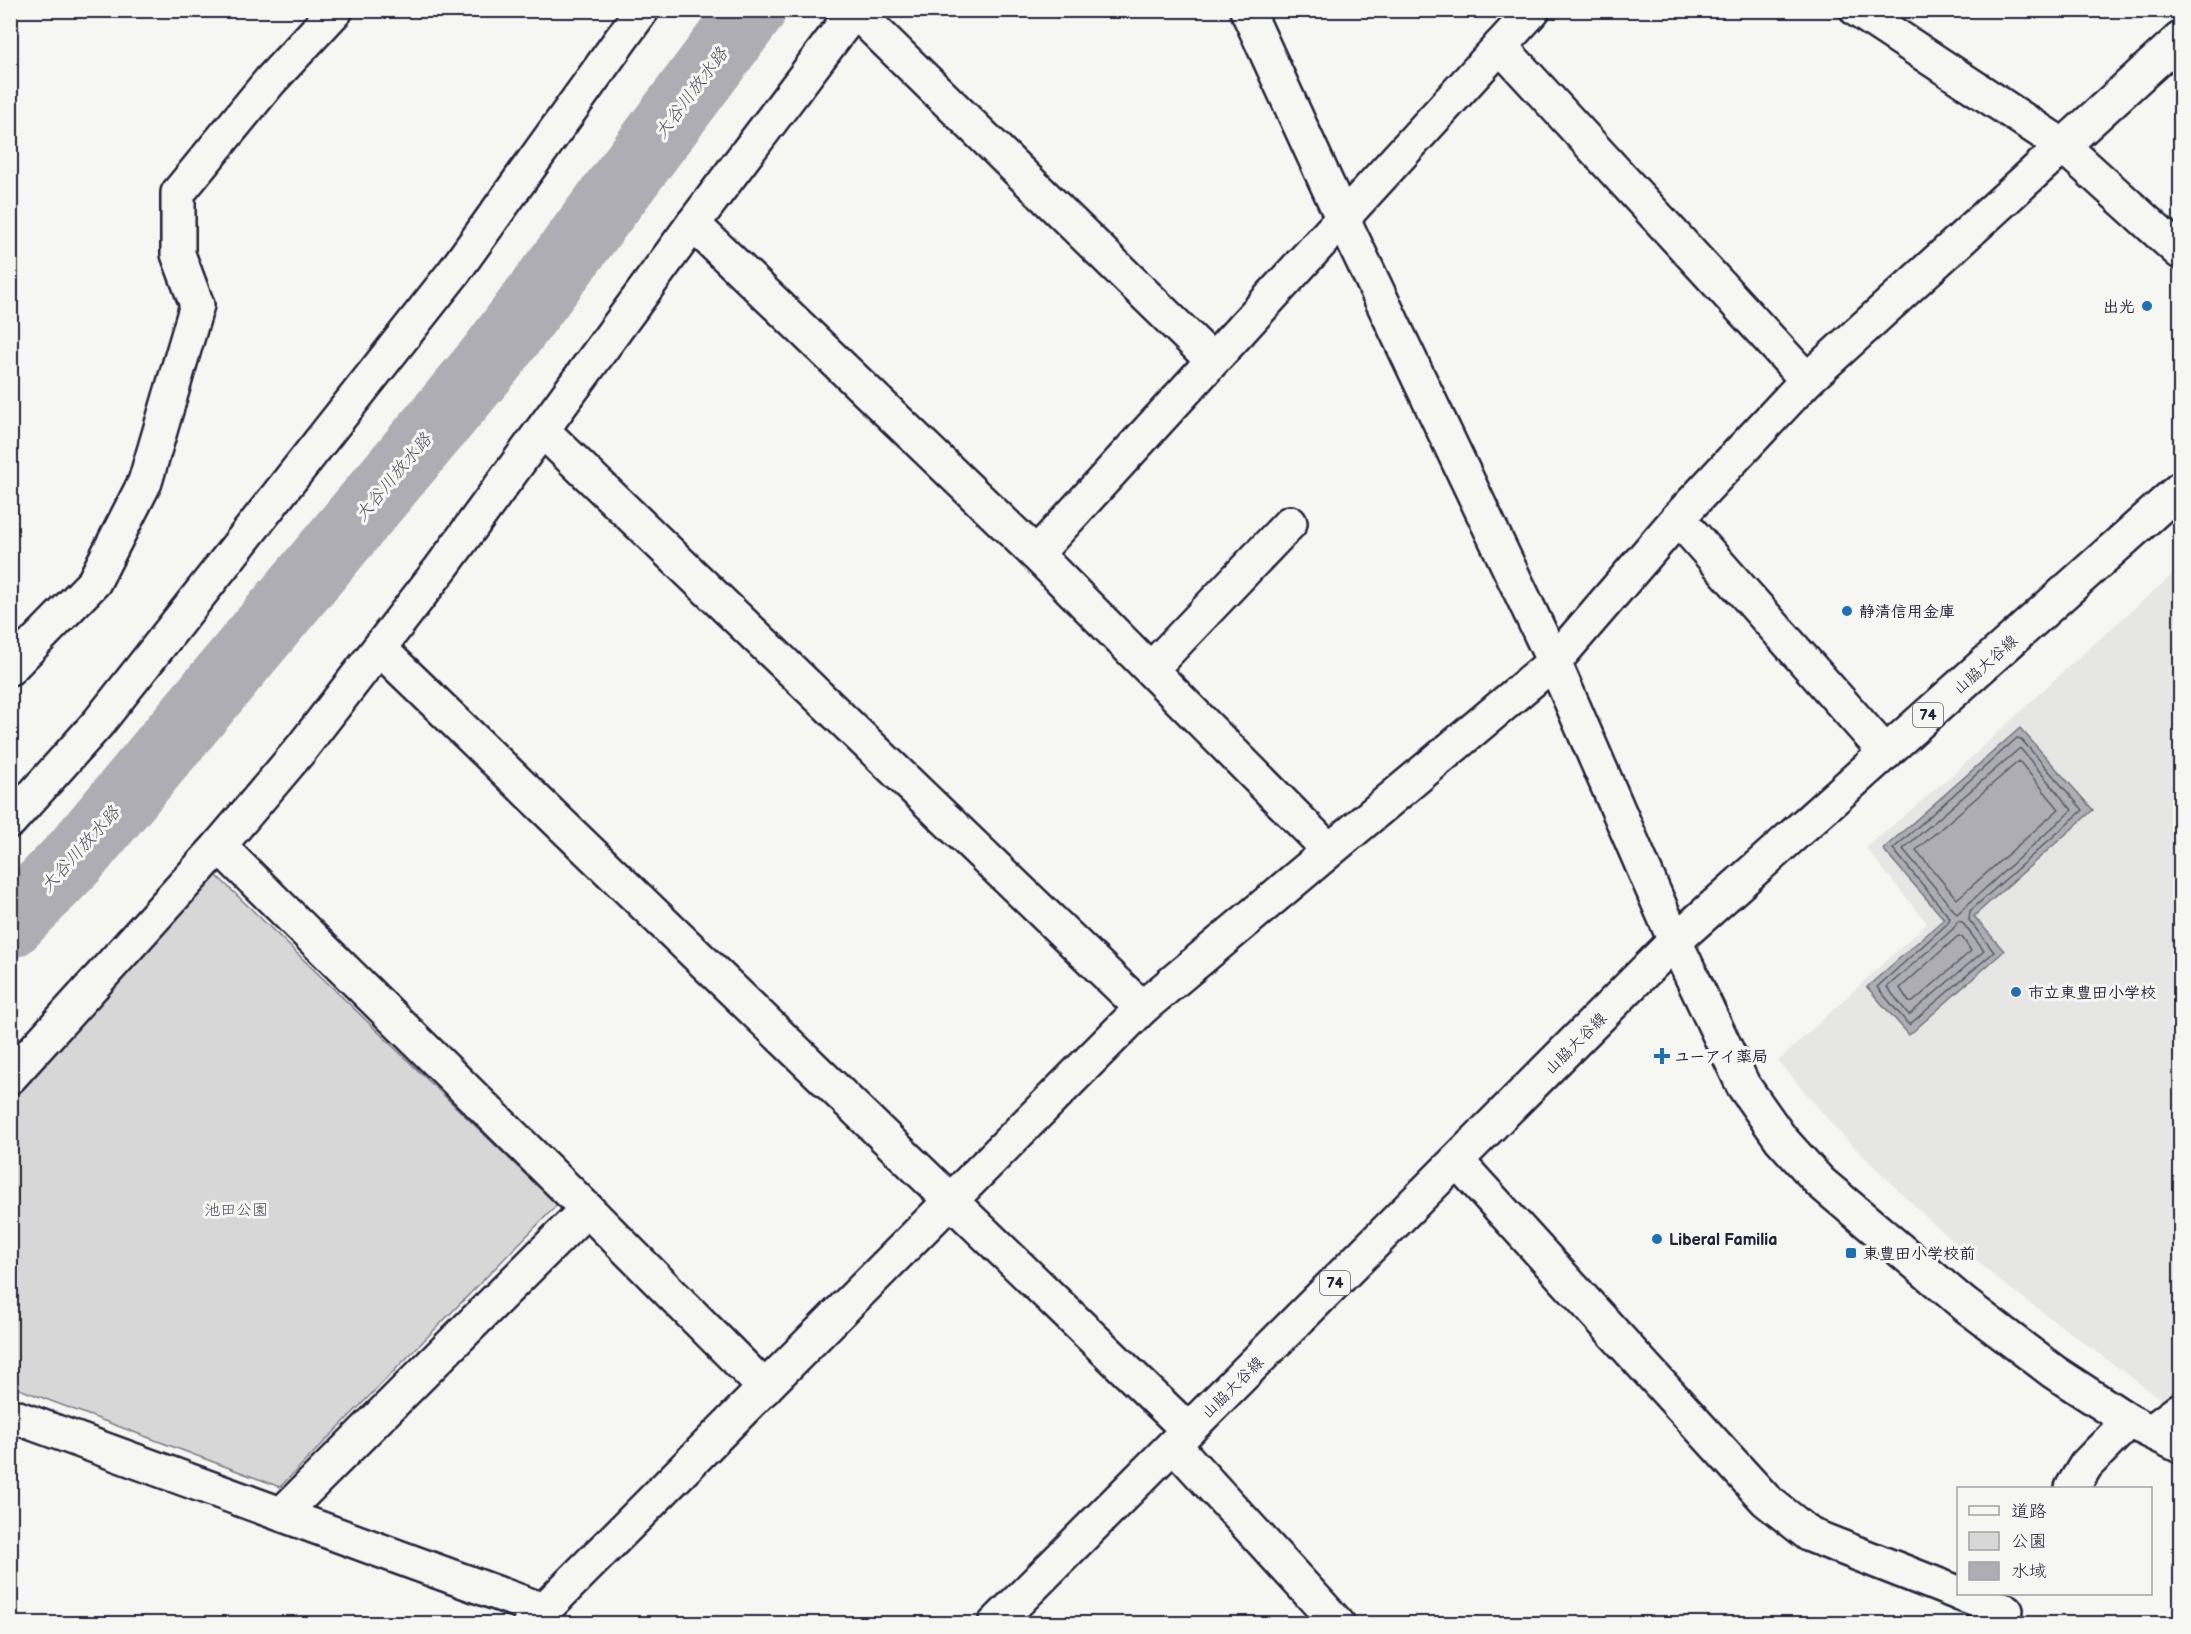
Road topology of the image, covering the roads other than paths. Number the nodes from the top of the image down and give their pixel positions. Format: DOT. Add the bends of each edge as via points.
graph roads {
  1 [pos="336,10"];
  2 [pos="642,10"];
  3 [pos="1247,10"];
  4 [pos="1533,10"];
  5 [pos="1857,10"];
  6 [pos="855,11"];
  7 [pos="2181,39"];
  8 [pos="1500,46"];
  9 [pos="2062,145"];
  10 [pos="1342,217"];
  11 [pos="693,224"];
  12 [pos="2181,252"];
  13 [pos="1212,360"];
  14 [pos="1807,380"];
  15 [pos="543,430"];
  16 [pos="2181,489"];
  17 [pos="1678,518"];
  18 [pos="1290,523"];
  19 [pos="1036,554"];
  20 [pos="380,649"];
  21 [pos="1554,662"];
  22 [pos="10,668"];
  23 [pos="1151,669"];
  24 [pos="1886,753"];
  25 [pos="10,821"];
  26 [pos="219,846"];
  27 [pos="1328,849"];
  28 [pos="1675,941"];
  29 [pos="1142,1008"];
  30 [pos="10,1077"];
  31 [pos="1457,1161"];
  32 [pos="953,1200"];
  33 [pos="587,1209"];
  34 [pos="765,1388"];
  35 [pos="2181,1410"];
  36 [pos="10,1415"];
  37 [pos="2140,1426"];
  38 [pos="1181,1438"];
  39 [pos="2181,1446"];
  40 [pos="2073,1487"];
  41 [pos="284,1513"];
  42 [pos="1957,1592"];
  43 [pos="1965,1595"];
  44 [pos="2007,1609"];
  45 [pos="536,1617"];
  46 [pos="995,1623"];
  47 [pos="1338,1623"];
  1 -- 22 [label="street" via="270,81 178,193 178,254 197,305 145,482 94,582"];
  2 -- 25 [label="street" via="454,272 99,722"];
  3 -- 10 [label="street"];
  4 -- 8 [label="street"];
  5 -- 9 [label="street"];
  6 -- 11 [label="street"];
  6 -- 13 [label="street"];
  7 -- 9 [label="street"];
  8 -- 10 [label="street"];
  8 -- 14 [label="street"];
  9 -- 12 [label="street"];
  9 -- 14 [label="street"];
  10 -- 13 [label="street"];
  10 -- 21 [label="street"];
  11 -- 15 [label="street"];
  11 -- 19 [label="street"];
  13 -- 19 [label="street"];
  14 -- 17 [label="street"];
  15 -- 20 [label="street"];
  15 -- 29 [label="street"];
  16 -- 24 [label="street, 山脇大谷線 / 74"];
  17 -- 21 [label="street"];
  17 -- 24 [label="street"];
  18 -- 23 [label="street"];
  19 -- 23 [label="street"];
  20 -- 26 [label="street"];
  20 -- 32 [label="street"];
  21 -- 27 [label="street"];
  21 -- 28 [label="street"];
  23 -- 27 [label="street"];
  24 -- 28 [label="street, 山脇大谷線 / 74"];
  26 -- 30 [label="street"];
  26 -- 33 [label="street"];
  27 -- 29 [label="street"];
  28 -- 31 [label="street, 山脇大谷線 / 74"];
  28 -- 37 [label="street" via="1743,1085 1781,1139 1820,1182 1964,1304 2054,1372"];
  29 -- 32 [label="street"];
  31 -- 38 [label="street, 山脇大谷線 / 74"];
  31 -- 42 [label="street" via="1766,1500 1810,1535"];
  32 -- 34 [label="street"];
  32 -- 38 [label="street"];
  33 -- 34 [label="street"];
  33 -- 41 [label="street"];
  34 -- 45 [label="street"];
  35 -- 37 [label="street"];
  36 -- 41 [label="street"];
  37 -- 39 [label="street"];
  37 -- 40 [label="street" via="2086,1464"];
  38 -- 46 [label="street, 山脇大谷線 / 74"];
  38 -- 47 [label="street"];
  41 -- 45 [label="street"];
  43 -- 44 [label="street"];
}
